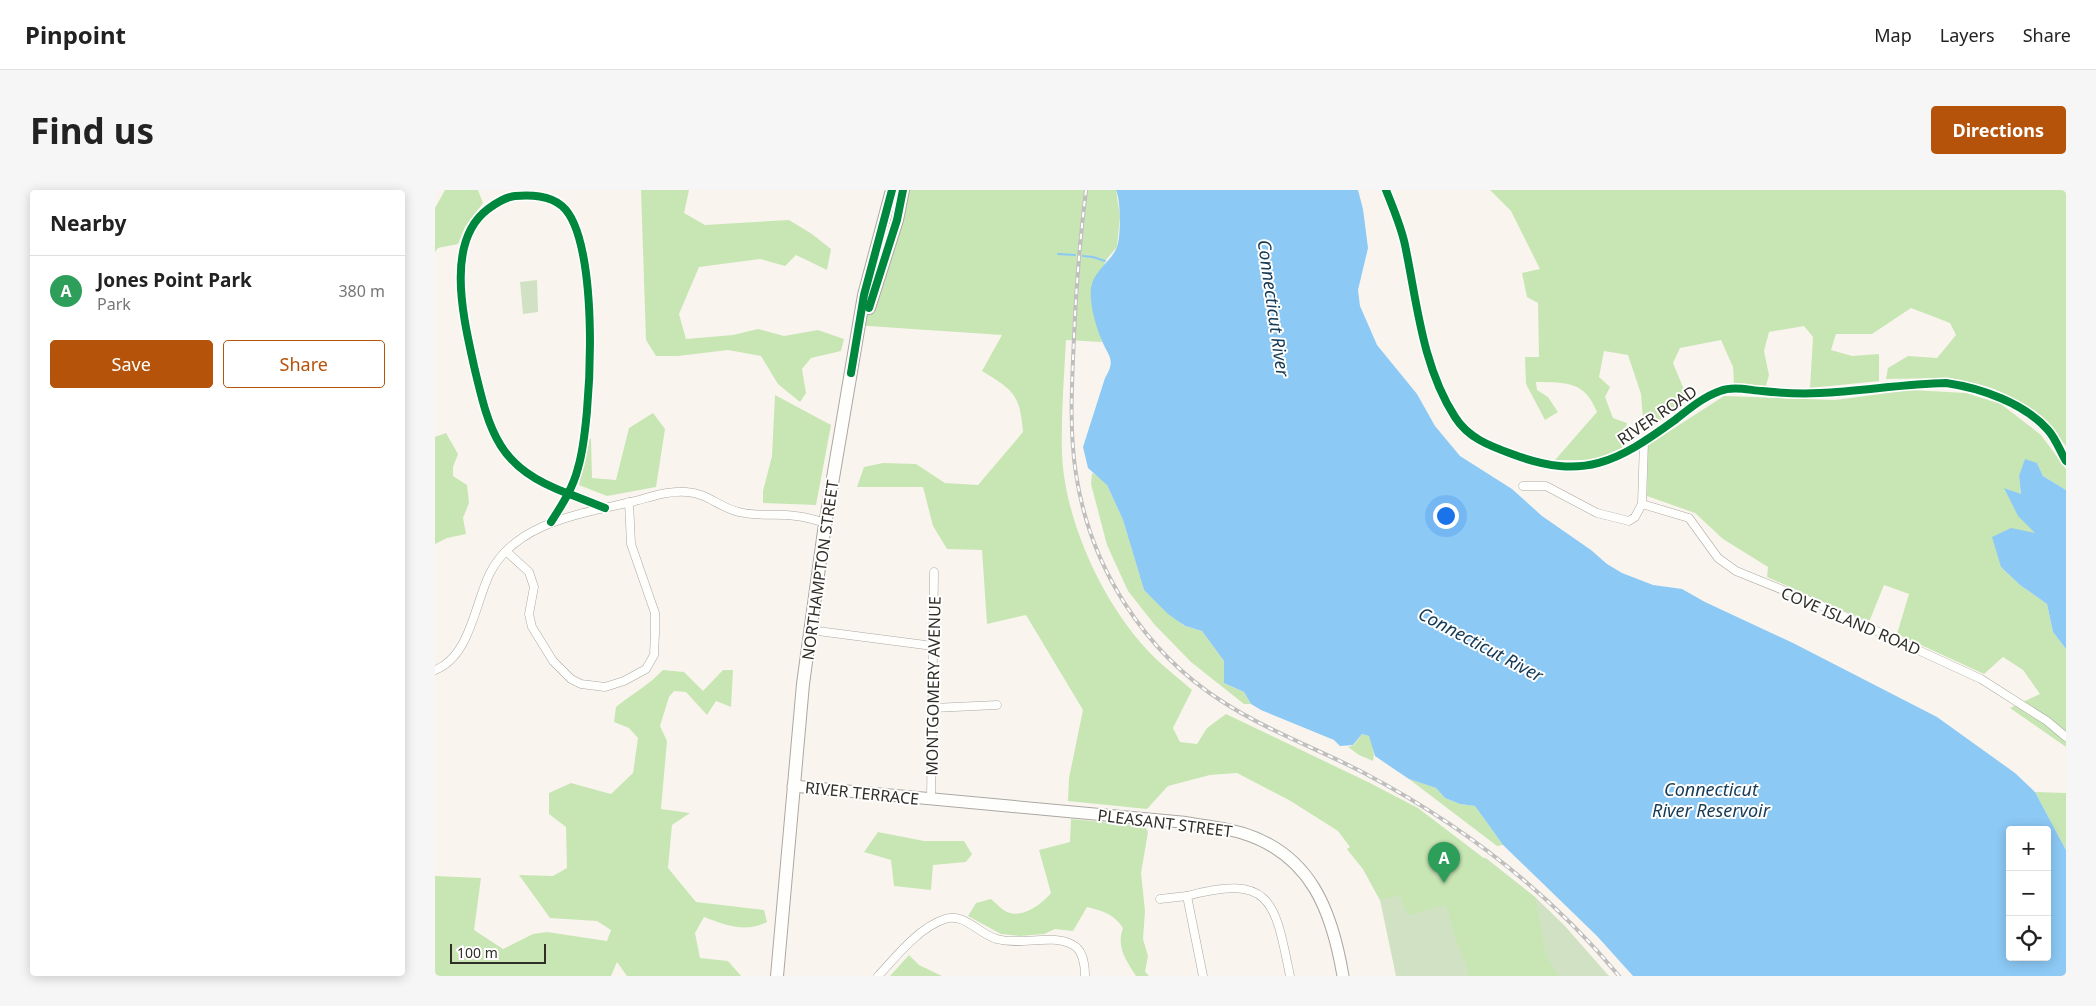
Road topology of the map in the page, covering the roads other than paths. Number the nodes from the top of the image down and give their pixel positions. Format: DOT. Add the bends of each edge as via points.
graph roads {
  1 [pos="893,190"];
  2 [pos="903,190"];
  3 [pos="1386,190"];
  4 [pos="855,354"];
  5 [pos="1644,441"];
  6 [pos="2066,461"];
  7 [pos="1523,486"];
  8 [pos="569,494"];
  9 [pos="629,502"];
  10 [pos="1642,504"];
  11 [pos="605,508"];
  12 [pos="551,522"];
  13 [pos="826,523"];
  14 [pos="507,551"];
  15 [pos="934,572"];
  16 [pos="810,630"];
  17 [pos="933,646"];
  18 [pos="435,670"];
  19 [pos="997,705"];
  20 [pos="933,708"];
  21 [pos="2066,737"];
  22 [pos="793,786"];
  23 [pos="931,800"];
  24 [pos="1187,896"];
  25 [pos="1160,899"];
  26 [pos="777,976"];
  27 [pos="878,976"];
  28 [pos="1085,976"];
  29 [pos="1203,976"];
  30 [pos="1290,976"];
  31 [pos="1343,976"];
  1 -- 4 [label="main road" via="864,295"];
  2 -- 4 [label="main road" via="897,220"];
  3 -- 5 [label="street, RIVER ROAD" via="1405,244 1419,321 1432,364 1445,399 1470,434 1519,457 1550,465 1576,467 1602,464"];
  4 -- 13 [label="main road, NORTHAMPTON STREET"];
  5 -- 6 [label="street, RIVER ROAD" via="1694,404 1721,390 1739,388 1820,393 1946,383 1988,393 2027,413 2048,430"];
  5 -- 10 [label="street"];
  7 -- 10 [label="street" via="1546,486 1597,513 1621,521 1635,517"];
  8 -- 8 [label="street" via="578,469 586,424 589,375 586,268 575,228 563,207 550,199 512,196 481,214 465,245 461,298 467,334 482,401 503,450 516,466 541,484"];
  8 -- 11 [label="street"];
  8 -- 12 [label="street"];
  9 -- 11 [label="street"];
  9 -- 13 [label="street" via="685,491 703,494 736,512 796,516"];
  9 -- 14 [label="street" via="631,544 655,613 655,633 654,655 646,669 623,681 605,687 581,684 553,661 529,614 534,586 529,572"];
  10 -- 21 [label="street, COVE ISLAND ROAD" via="1689,518 1719,558 1736,571 1820,605 1981,679 2047,721"];
  11 -- 12 [label="street"];
  12 -- 14 [label="street" via="526,535"];
  13 -- 16 [label="main road, NORTHAMPTON STREET"];
  14 -- 18 [label="street" via="490,572 469,632 454,654"];
  15 -- 17 [label="street, MONTGOMERY AVENUE"];
  16 -- 17 [label="street"];
  16 -- 22 [label="main road, NORTHAMPTON STREET"];
  17 -- 20 [label="street, MONTGOMERY AVENUE"];
  19 -- 20 [label="street"];
  20 -- 23 [label="street, MONTGOMERY AVENUE"];
  22 -- 23 [label="street, RIVER TERRACE"];
  22 -- 26 [label="main road, NORTHAMPTON STREET"];
  23 -- 31 [label="street, PLEASANT STREET" via="1181,822 1241,832 1263,840 1293,860 1314,884 1331,921"];
  24 -- 25 [label="street"];
  24 -- 29 [label="street"];
  24 -- 30 [label="street" via="1233,888 1257,892 1265,897 1278,920"];
  27 -- 28 [label="street" via="929,926 946,918 958,918 996,939 1063,941 1075,946 1083,959"];
}
